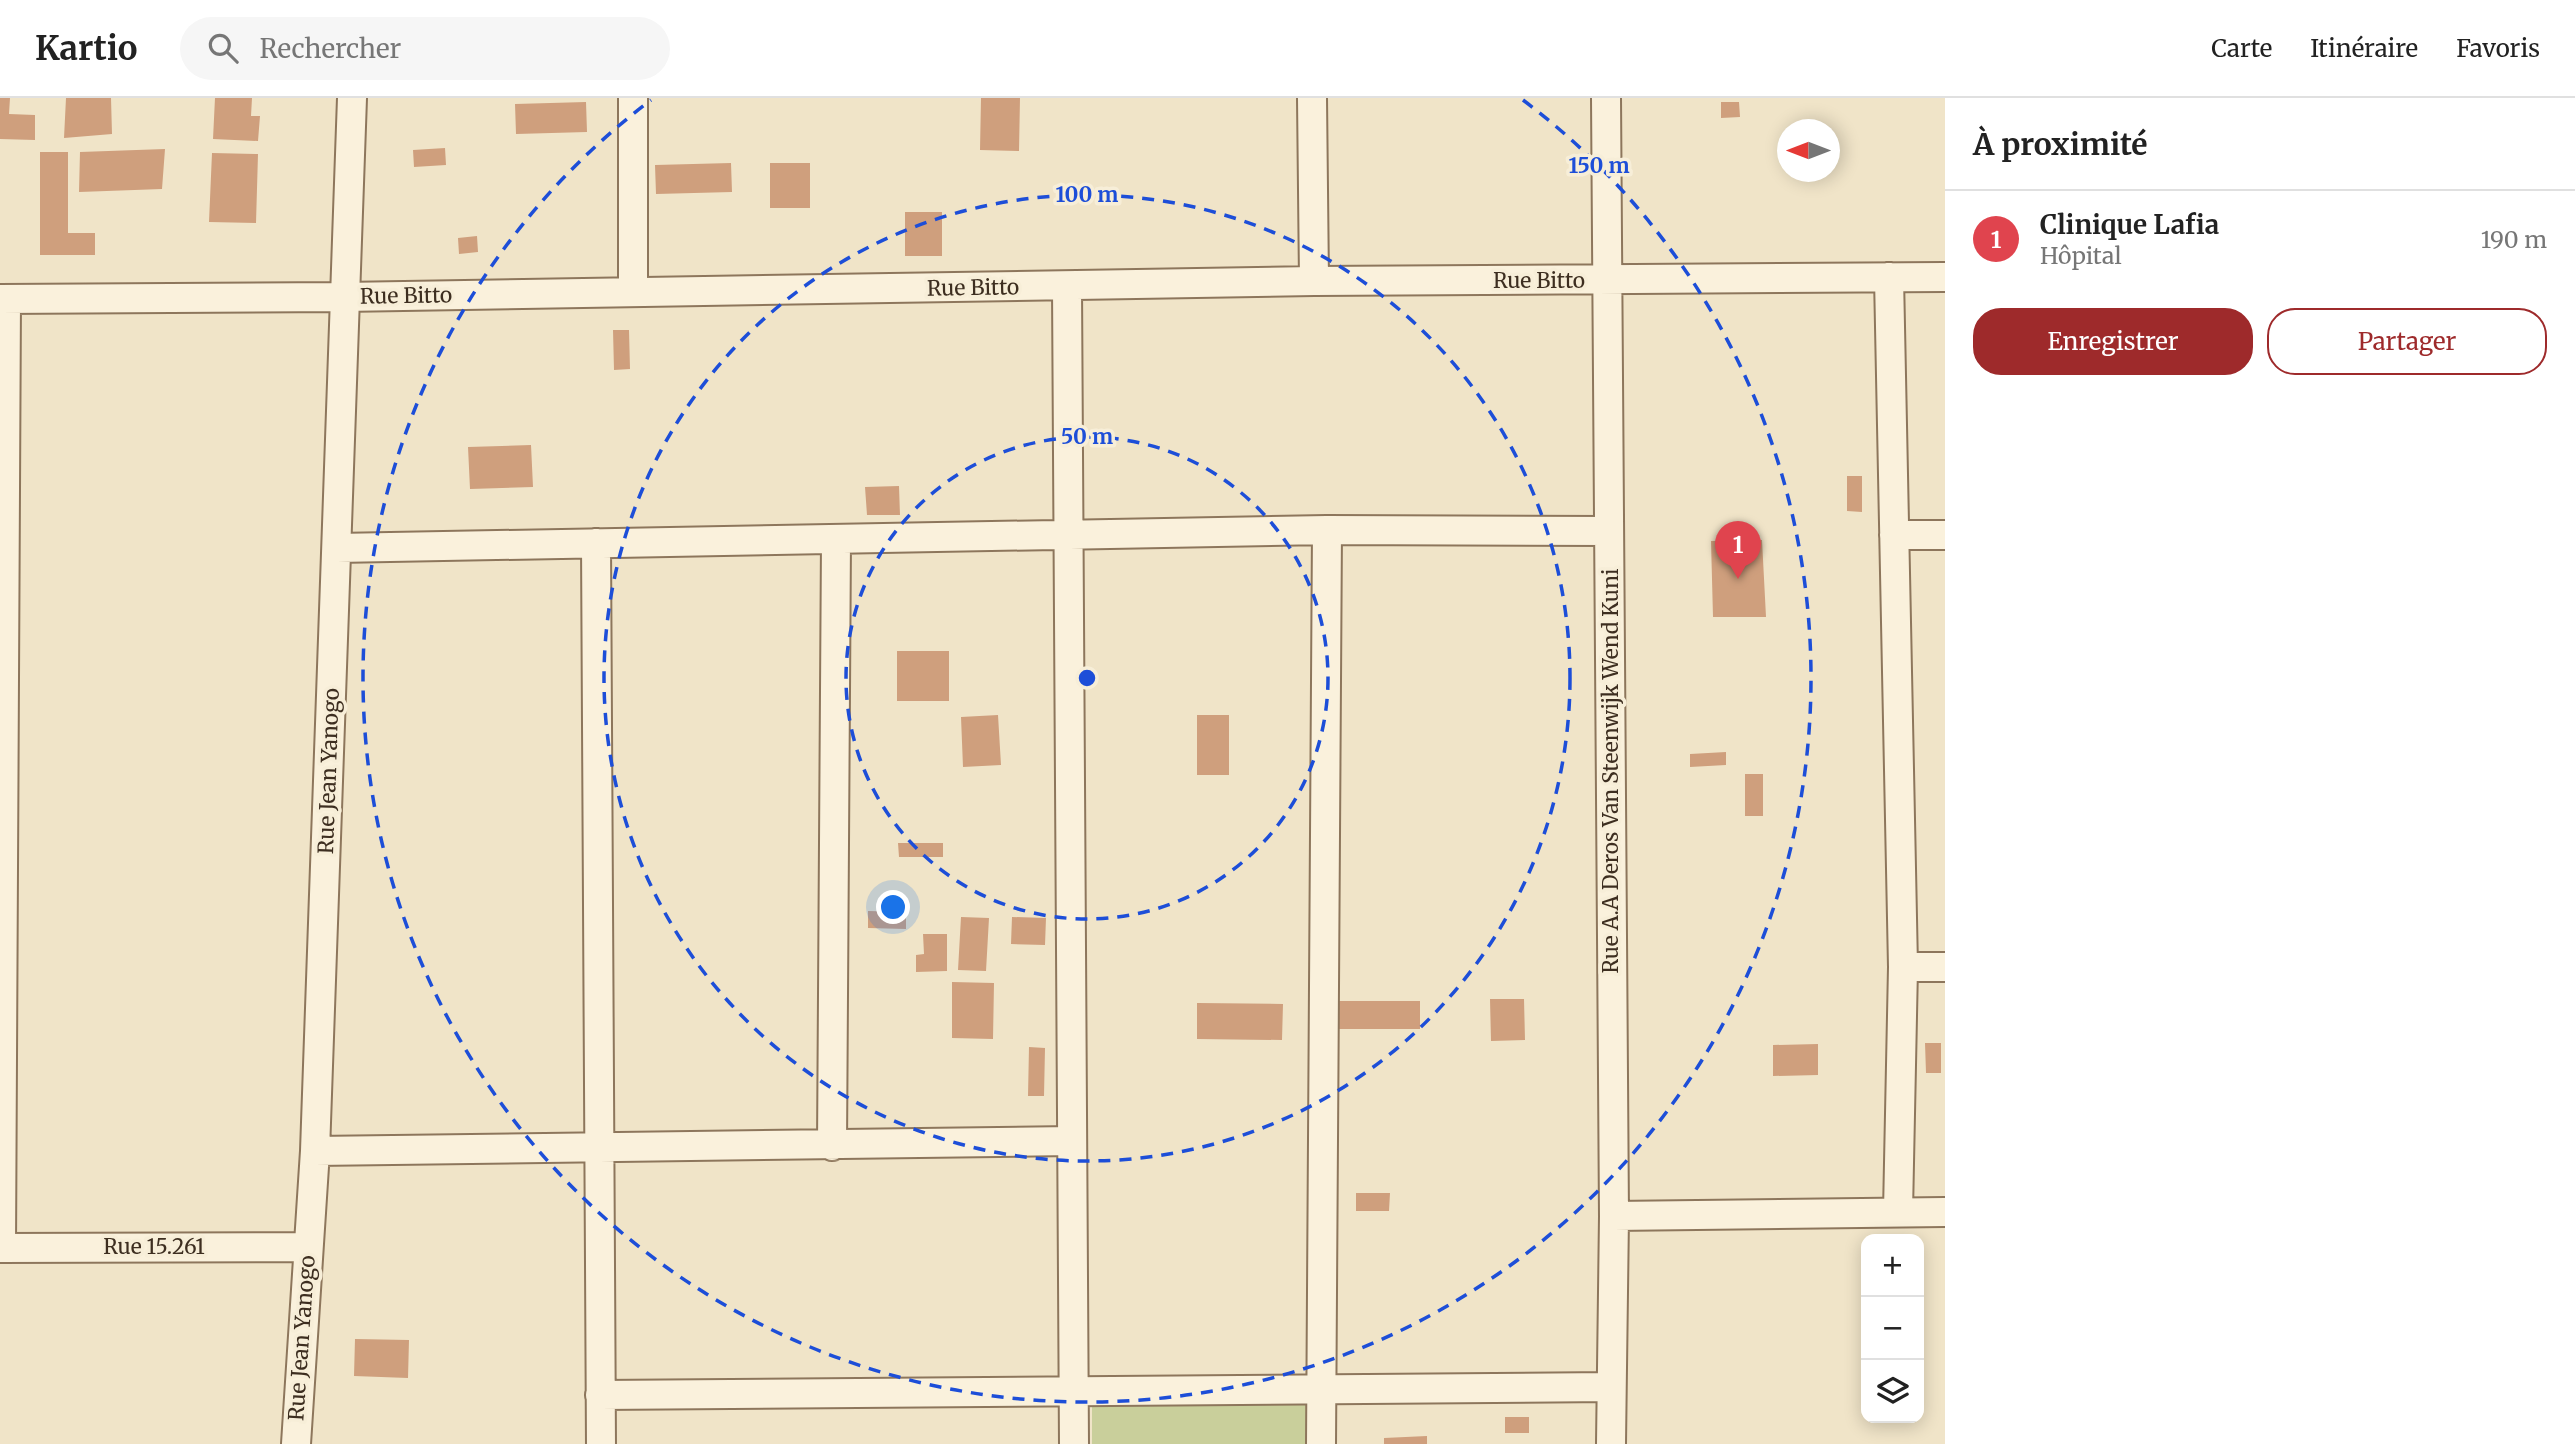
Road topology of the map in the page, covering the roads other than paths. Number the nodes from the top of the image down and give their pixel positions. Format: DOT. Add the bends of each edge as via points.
graph roads {
  1 [pos="352,98"];
  2 [pos="633,98"];
  3 [pos="1312,98"];
  4 [pos="1605,98"];
  5 [pos="1889,277"];
  6 [pos="1945,277"];
  7 [pos="1314,281"];
  8 [pos="1607,281"];
  9 [pos="1067,287"];
  10 [pos="633,292"];
  11 [pos="343,297"];
  12 [pos="3,299"];
  13 [pos="1327,530"];
  14 [pos="1609,531"];
  15 [pos="1069,534"];
  16 [pos="1894,534"];
  17 [pos="1945,535"];
  18 [pos="836,540"];
  19 [pos="596,543"];
  20 [pos="337,548"];
  21 [pos="2,550"];
  22 [pos="2,839"];
  23 [pos="1903,967"];
  24 [pos="1945,967"];
  25 [pos="1072,1141"];
  26 [pos="832,1146"];
  27 [pos="600,1147"];
  28 [pos="315,1151"];
  29 [pos="1898,1212"];
  30 [pos="1945,1212"];
  31 [pos="1614,1216"];
  32 [pos="308,1247"];
  33 [pos="1,1248"];
  34 [pos="1611,1387"];
  35 [pos="1320,1390"];
  36 [pos="1074,1391"];
  37 [pos="600,1395"];
  38 [pos="296,1444"];
  39 [pos="601,1444"];
  40 [pos="1074,1444"];
  41 [pos="1321,1444"];
  42 [pos="1611,1444"];
  1 -- 11 [label="street, Rue Jean Yanogo"];
  2 -- 10 [label="street"];
  3 -- 7 [label="street"];
  4 -- 8 [label="street, Rue A.A Deros Van Steenwijk Wend Kuni"];
  5 -- 6 [label="street, Rue Bitto"];
  5 -- 8 [label="street, Rue Bitto"];
  5 -- 16 [label="street"];
  7 -- 8 [label="street, Rue Bitto"];
  7 -- 9 [label="street, Rue Bitto"];
  8 -- 14 [label="street, Rue A.A Deros Van Steenwijk Wend Kuni"];
  9 -- 10 [label="street, Rue Bitto"];
  9 -- 15 [label="street"];
  10 -- 11 [label="street, Rue Bitto"];
  11 -- 12 [label="street, Rue Bitto"];
  11 -- 20 [label="street, Rue Jean Yanogo"];
  12 -- 21 [label="street"];
  13 -- 14 [label="street"];
  13 -- 15 [label="street"];
  13 -- 35 [label="street"];
  14 -- 31 [label="street, Rue A.A Deros Van Steenwijk Wend Kuni"];
  15 -- 18 [label="street"];
  15 -- 25 [label="street"];
  16 -- 17 [label="street"];
  16 -- 23 [label="street"];
  18 -- 19 [label="street"];
  18 -- 26 [label="street"];
  19 -- 20 [label="street"];
  19 -- 27 [label="street"];
  20 -- 28 [label="street, Rue Jean Yanogo"];
  21 -- 22 [label="street"];
  22 -- 33 [label="street"];
  23 -- 24 [label="street"];
  23 -- 29 [label="street"];
  25 -- 26 [label="street"];
  25 -- 36 [label="street"];
  26 -- 27 [label="street"];
  27 -- 28 [label="street"];
  27 -- 37 [label="street"];
  28 -- 32 [label="street, Rue Jean Yanogo"];
  29 -- 30 [label="street"];
  29 -- 31 [label="street"];
  31 -- 34 [label="street, Rue A.A Deros Van Steenwijk Wend Kuni"];
  32 -- 33 [label="street, Rue 15.261"];
  32 -- 38 [label="street, Rue Jean Yanogo"];
  34 -- 35 [label="street"];
  34 -- 42 [label="street, Rue A.A Deros Van Steenwijk Wend Kuni"];
  35 -- 36 [label="street"];
  35 -- 41 [label="street"];
  36 -- 37 [label="street"];
  36 -- 40 [label="street"];
  37 -- 39 [label="street"];
}
